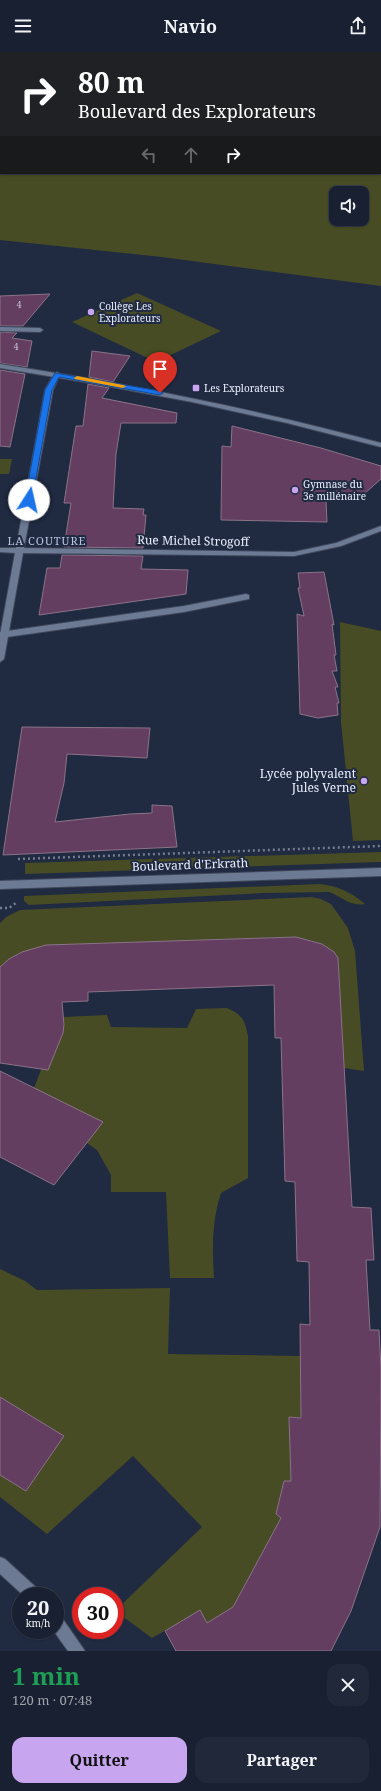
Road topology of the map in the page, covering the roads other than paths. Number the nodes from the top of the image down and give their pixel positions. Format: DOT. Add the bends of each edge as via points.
graph roads {
  1 [pos="0,329"];
  2 [pos="40,330"];
  3 [pos="0,366"];
  4 [pos="57,374"];
  5 [pos="381,445"];
  6 [pos="381,528"];
  7 [pos="0,550"];
  8 [pos="20,550"];
  9 [pos="246,598"];
  10 [pos="2,634"];
  11 [pos="0,659"];
  12 [pos="381,873"];
  13 [pos="0,885"];
  14 [pos="0,1564"];
  15 [pos="26,1587"];
  16 [pos="64,1633"];
  17 [pos="77,1651"];
  1 -- 2 [label="street"];
  3 -- 4 [label="street"];
  4 -- 5 [label="street" via="216,405"];
  4 -- 8 [label="street" via="49,390"];
  6 -- 8 [label="street, Rue Michel Strogoff" via="357,539 320,550 294,554"];
  7 -- 8 [label="street, Rue Michel Strogoff"];
  8 -- 10 [label="street"];
  9 -- 10 [label="street"];
  10 -- 11 [label="street"];
  12 -- 13 [label="street, Boulevard d'Erkrath"];
  14 -- 15 [label="street"];
  16 -- 17 [label="street"];
}
